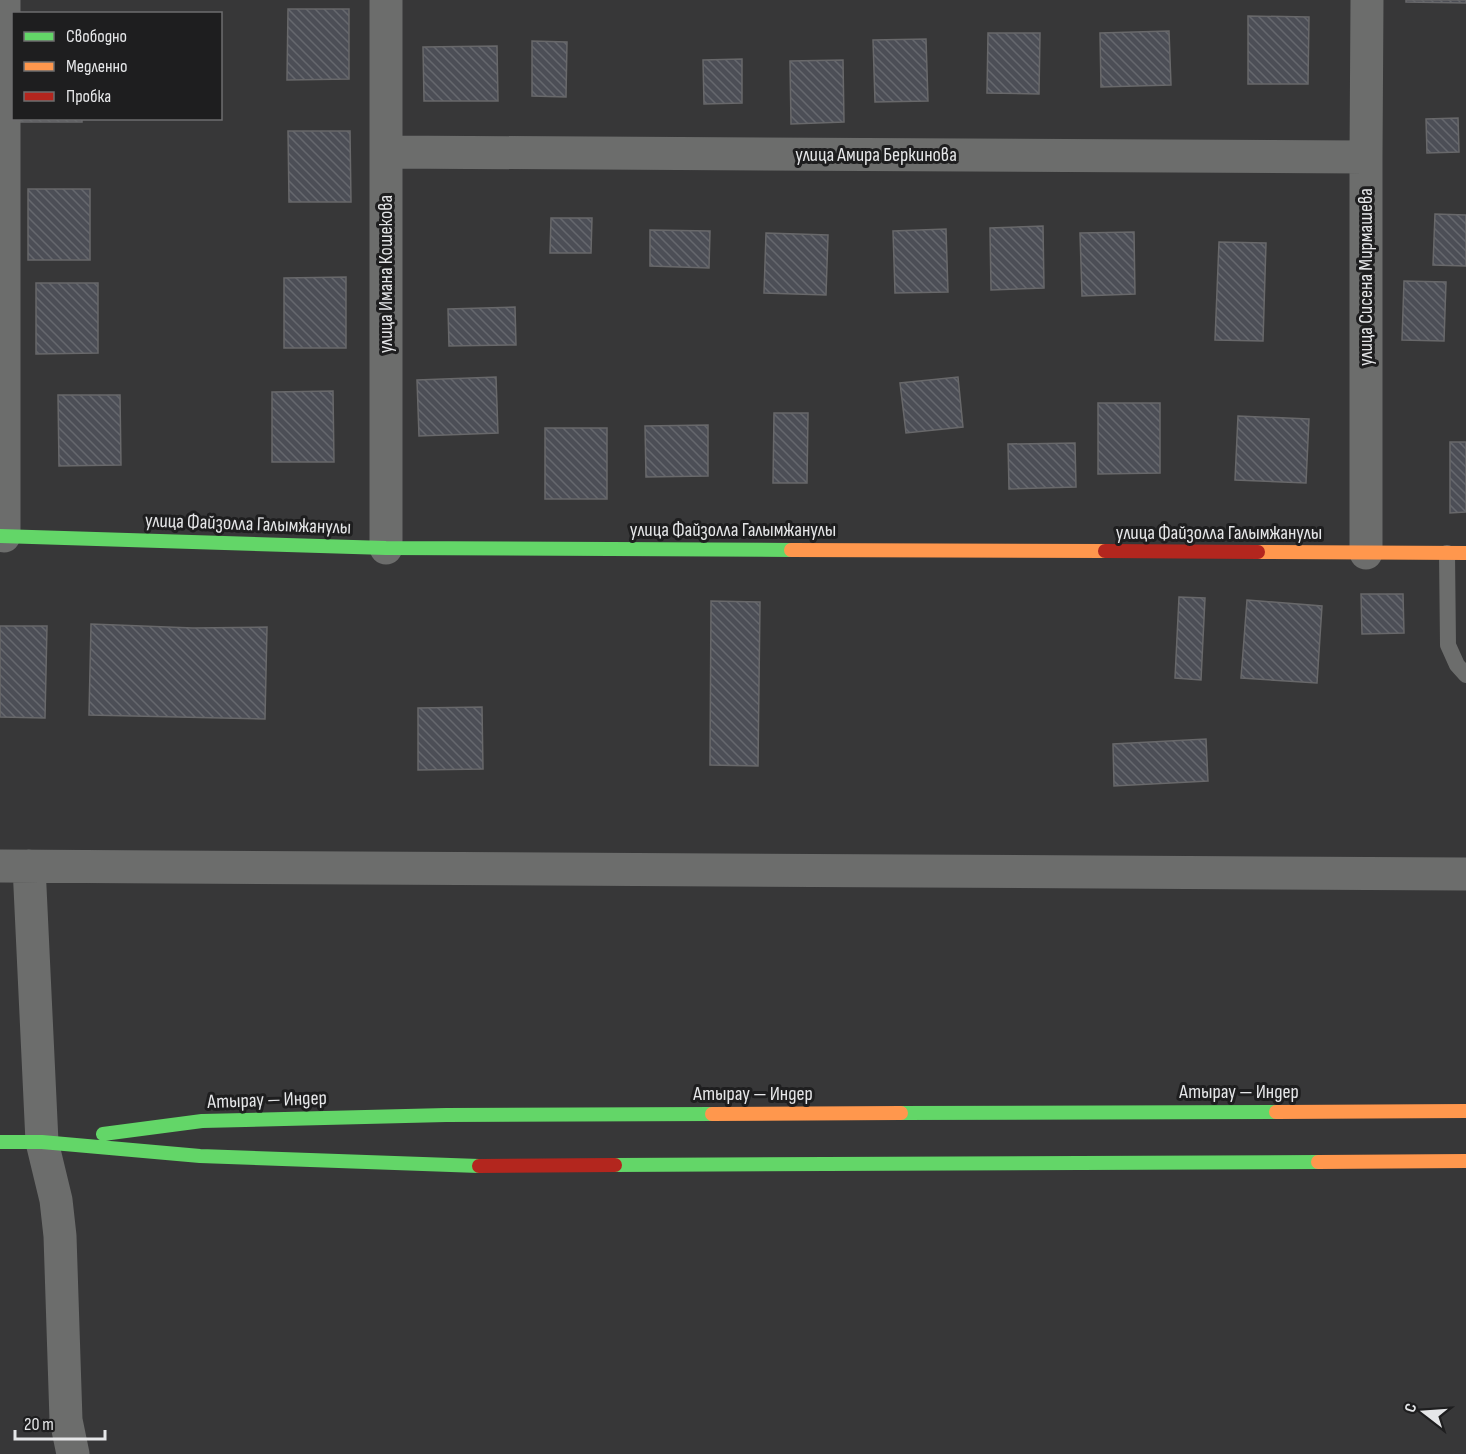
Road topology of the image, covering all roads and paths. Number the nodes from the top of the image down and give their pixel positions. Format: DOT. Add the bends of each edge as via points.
graph roads {
  1 [pos="3,0"];
  2 [pos="386,0"];
  3 [pos="1367,0"];
  4 [pos="386,152"];
  5 [pos="1365,157"];
  6 [pos="2,536"];
  7 [pos="386,548"];
  8 [pos="1366,553"];
  9 [pos="1447,553"];
  10 [pos="1466,553"];
  11 [pos="1466,675"];
  12 [pos="14,866"];
  13 [pos="1466,874"];
  14 [pos="1466,1111"];
  15 [pos="0,1142"];
  16 [pos="42,1142"];
  17 [pos="1466,1161"];
  18 [pos="1466,1172"];
  19 [pos="73,1454"];
  1 -- 6 [label="street"];
  2 -- 4 [label="street, улица Имана Кошекова"];
  3 -- 5 [label="street, улица Сисена Мирмашева"];
  4 -- 5 [label="street, улица Амира Беркинова"];
  4 -- 7 [label="street, улица Имана Кошекова"];
  5 -- 8 [label="street, улица Сисена Мирмашева"];
  6 -- 7 [label="main road, улица Файзолла Галымжанулы"];
  7 -- 8 [label="main road, улица Файзолла Галымжанулы"];
  8 -- 9 [label="main road, улица Файзолла Галымжанулы"];
  9 -- 10 [label="main road, улица Файзолла Галымжанулы"];
  9 -- 11 [label="lane" via="1448,645 1457,666"];
  12 -- 13 [label="street"];
  12 -- 16 [label="street"];
  14 -- 16 [label="main road, Атырау — Индер" via="446,1115 202,1121"];
  15 -- 16 [label="main road, Атырау — Индер"];
  16 -- 17 [label="main road, Атырау — Индер" via="200,1156 469,1166"];
  16 -- 19 [label="street" via="60,1236 66,1420"];
  17 -- 18 [label="street"];
}
